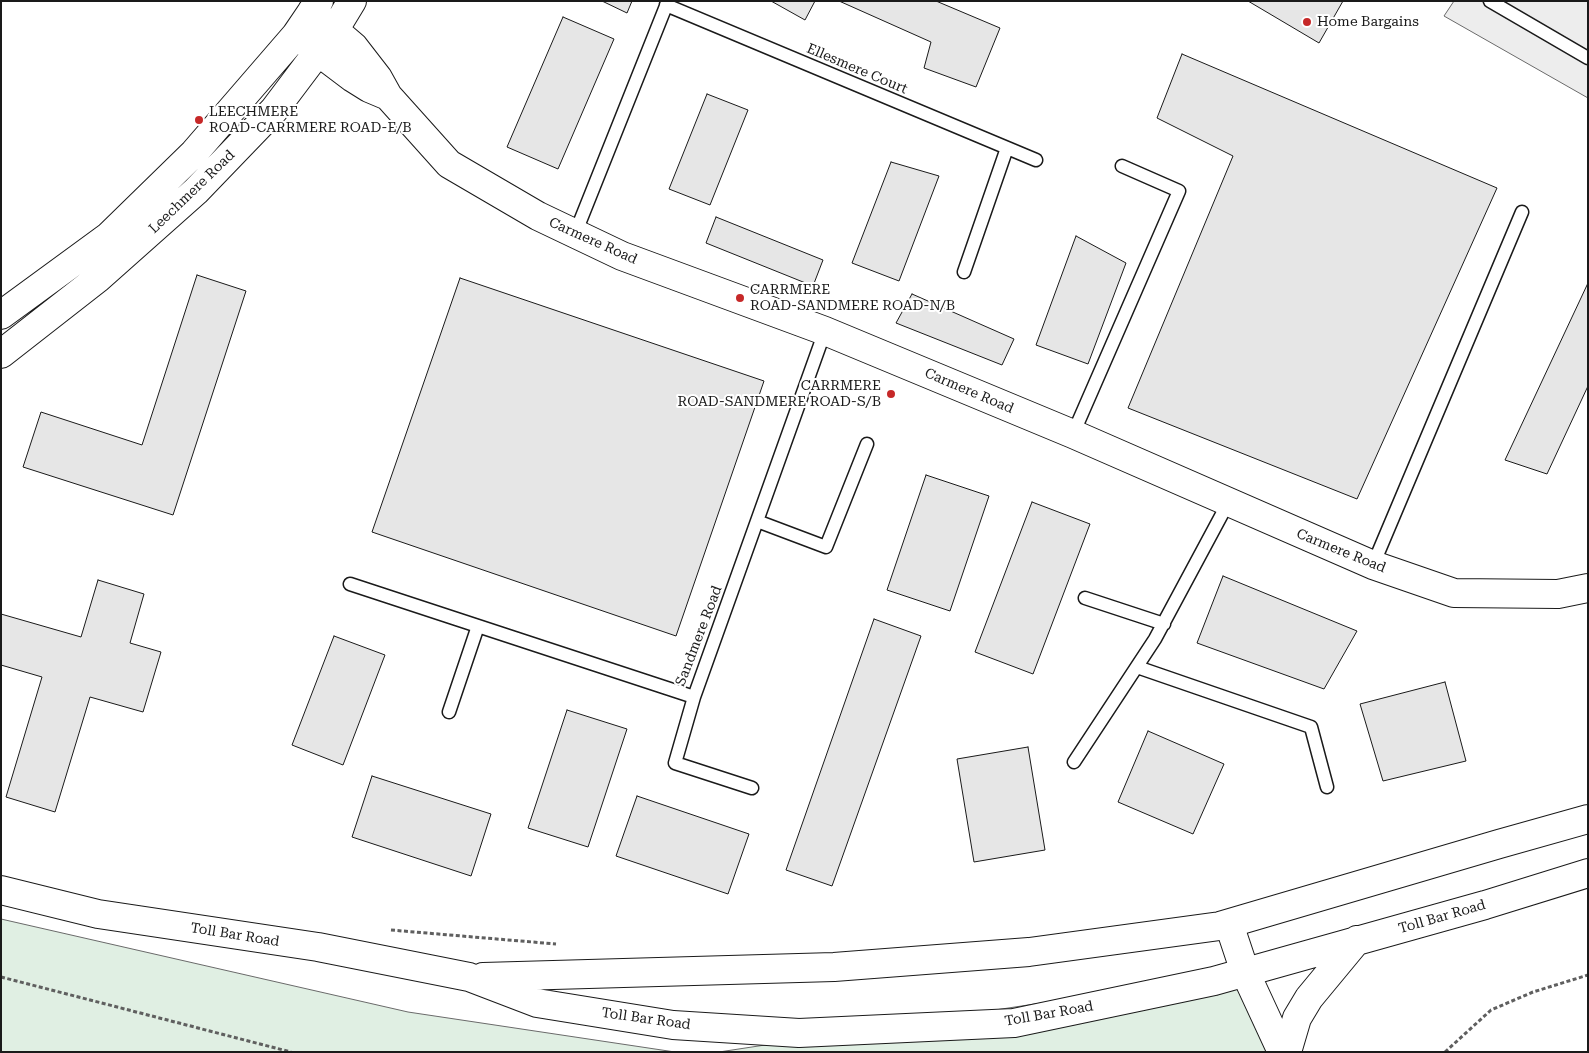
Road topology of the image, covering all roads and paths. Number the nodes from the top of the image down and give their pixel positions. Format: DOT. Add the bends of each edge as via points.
graph roads {
  1 [pos="352,1"];
  2 [pos="1490,1"];
  3 [pos="667,3"];
  4 [pos="315,6"];
  5 [pos="335,29"];
  6 [pos="296,35"];
  7 [pos="318,51"];
  8 [pos="1588,58"];
  9 [pos="388,96"];
  10 [pos="1007,148"];
  11 [pos="1036,160"];
  12 [pos="1122,166"];
  13 [pos="1522,212"];
  14 [pos="575,234"];
  15 [pos="964,272"];
  16 [pos="1,315"];
  17 [pos="826,331"];
  18 [pos="1,354"];
  19 [pos="1073,434"];
  20 [pos="867,444"];
  21 [pos="1228,503"];
  22 [pos="757,521"];
  23 [pos="1373,565"];
  24 [pos="350,584"];
  25 [pos="1588,588"];
  26 [pos="1085,598"];
  27 [pos="1164,624"];
  28 [pos="478,626"];
  29 [pos="1137,667"];
  30 [pos="694,697"];
  31 [pos="449,712"];
  32 [pos="1074,762"];
  33 [pos="1326,787"];
  34 [pos="752,788"];
  35 [pos="1588,819"];
  36 [pos="1588,873"];
  37 [pos="1,890"];
  38 [pos="1229,924"];
  39 [pos="382,930"];
  40 [pos="1357,940"];
  41 [pos="558,944"];
  42 [pos="1245,972"];
  43 [pos="1588,975"];
  44 [pos="1,977"];
  45 [pos="469,977"];
  46 [pos="291,1052"];
  47 [pos="1282,1052"];
  48 [pos="1287,1052"];
  49 [pos="1445,1052"];
  1 -- 5 [label="main road, Leechmere Road"];
  2 -- 8 [label="lane"];
  3 -- 10 [label="lane, Ellesmere Court"];
  3 -- 14 [label="lane, Ellesmere Court"];
  4 -- 5 [label="main road, Carmere Road"];
  4 -- 6 [label="main road, Leechmere Road"];
  5 -- 7 [label="main road, Leechmere Road"];
  5 -- 9 [label="main road, Carmere Road" via="366,60"];
  6 -- 7 [label="main road, Carmere Road"];
  6 -- 16 [label="main road, Leechmere Road" via="194,153 109,236"];
  7 -- 9 [label="main road, Carmere Road" via="353,78"];
  7 -- 18 [label="main road, Leechmere Road" via="274,110 196,191 98,279"];
  9 -- 14 [label="main road, Carmere Road" via="449,164"];
  10 -- 11 [label="lane, Ellesmere Court"];
  10 -- 15 [label="lane"];
  12 -- 19 [label="lane" via="1179,191"];
  13 -- 23 [label="lane"];
  14 -- 17 [label="main road, Carmere Road" via="622,256"];
  17 -- 19 [label="main road, Carmere Road"];
  17 -- 22 [label="lane, Sandmere Road"];
  19 -- 21 [label="main road, Carmere Road"];
  20 -- 22 [label="lane" via="826,547"];
  21 -- 23 [label="main road, Carmere Road"];
  21 -- 27 [label="lane"];
  22 -- 30 [label="lane, Sandmere Road"];
  23 -- 25 [label="main road, Carmere Road" via="1454,593 1558,594"];
  24 -- 28 [label="lane, Sandmere Road"];
  26 -- 27 [label="lane"];
  27 -- 29 [label="lane"];
  28 -- 30 [label="lane, Sandmere Road"];
  28 -- 31 [label="lane"];
  29 -- 32 [label="lane"];
  29 -- 33 [label="lane" via="1311,727"];
  30 -- 34 [label="lane" via="675,763"];
  35 -- 38 [label="main road, Toll Bar Road"];
  36 -- 40 [label="main road, Toll Bar Road"];
  37 -- 45 [label="main road, Toll Bar Road" via="98,914 318,947"];
  38 -- 42 [label="main road"];
  38 -- 45 [label="main road, Toll Bar Road" via="1029,952 834,967"];
  39 -- 41 [label="path"];
  40 -- 42 [label="main road, Toll Bar Road"];
  40 -- 48 [label="main road" via="1309,998 1297,1018"];
  42 -- 45 [label="main road, Toll Bar Road" via="1014,1023 799,1032 673,1025 537,1003"];
  42 -- 47 [label="main road"];
  43 -- 49 [label="path" via="1533,992 1491,1010"];
  44 -- 46 [label="path"];
}
